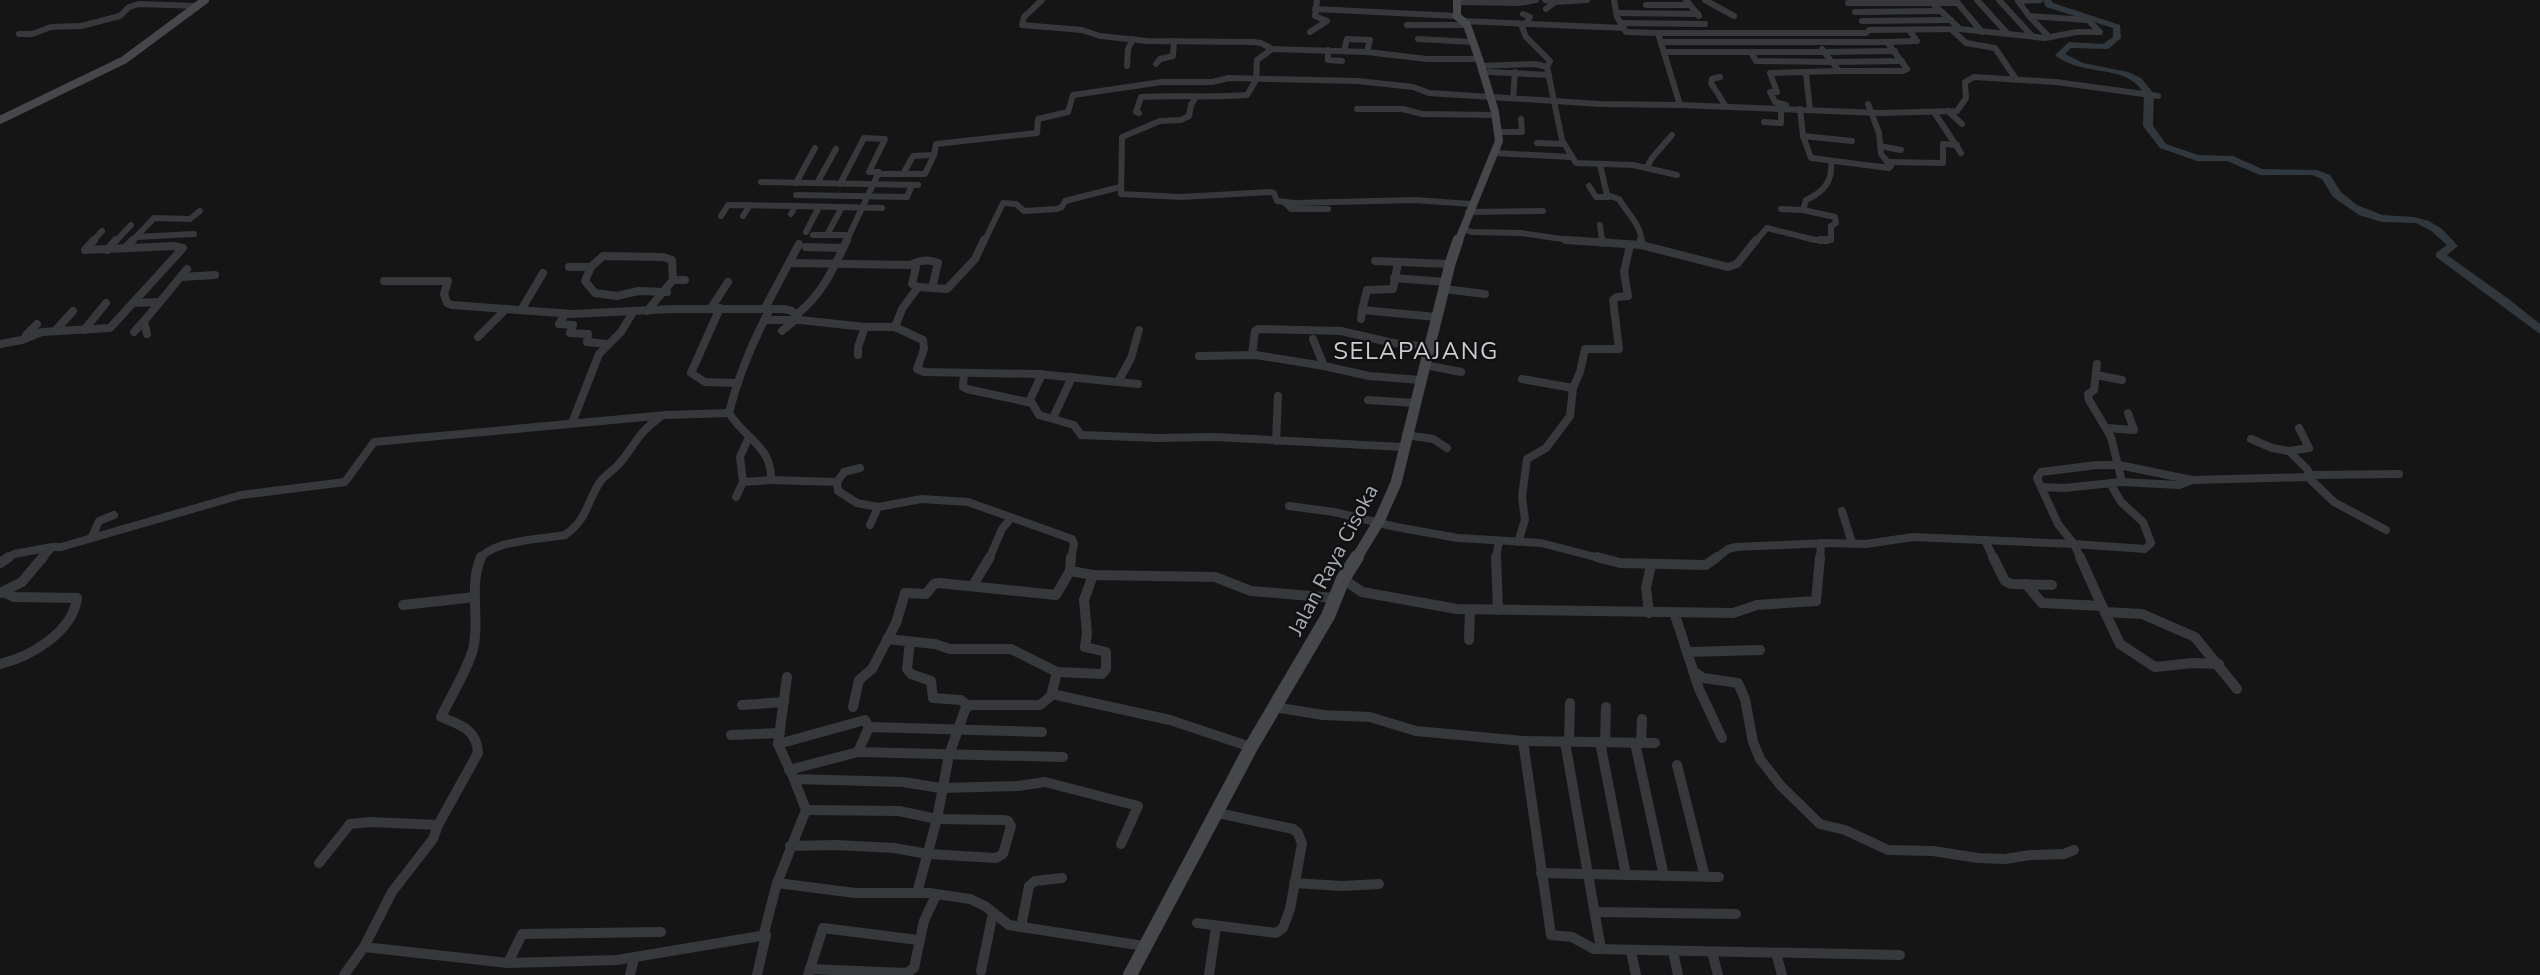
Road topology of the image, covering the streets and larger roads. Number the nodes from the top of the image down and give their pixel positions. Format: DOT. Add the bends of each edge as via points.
graph roads {
  1 [pos="205,0"];
  2 [pos="1042,0"];
  3 [pos="1317,0"];
  4 [pos="1536,0"];
  5 [pos="1545,0"];
  6 [pos="1585,0"];
  7 [pos="1614,0"];
  8 [pos="1705,0"];
  9 [pos="1840,0"];
  10 [pos="1977,0"];
  11 [pos="1999,0"];
  12 [pos="2040,0"];
  13 [pos="1457,1"];
  14 [pos="1492,1"];
  15 [pos="1529,1"];
  16 [pos="1887,1"];
  17 [pos="1908,1"];
  18 [pos="1930,1"];
  19 [pos="2018,1"];
  20 [pos="1555,2"];
  21 [pos="1688,2"];
  22 [pos="1866,2"];
  23 [pos="1954,2"];
  24 [pos="1644,3"];
  25 [pos="1848,3"];
  26 [pos="197,6"];
  27 [pos="1985,8"];
  28 [pos="1316,9"];
  29 [pos="1546,9"];
  30 [pos="1961,9"];
  31 [pos="1939,11"];
  32 [pos="1855,12"];
  33 [pos="1618,13"];
  34 [pos="1648,13"];
  35 [pos="1523,14"];
  36 [pos="1698,14"];
  37 [pos="1734,16"];
  38 [pos="1992,16"];
  39 [pos="2015,16"];
  40 [pos="2029,16"];
  41 [pos="2063,19"];
  42 [pos="1952,20"];
  43 [pos="1462,21"];
  44 [pos="1862,21"];
  45 [pos="1524,24"];
  46 [pos="1705,24"];
  47 [pos="1407,25"];
  48 [pos="1731,25"];
  49 [pos="1622,26"];
  50 [pos="1311,29"];
  51 [pos="1869,30"];
  52 [pos="1909,30"];
  53 [pos="1952,30"];
  54 [pos="1960,30"];
  55 [pos="1982,32"];
  56 [pos="2077,32"];
  57 [pos="1658,33"];
  58 [pos="1714,33"];
  59 [pos="1811,33"];
  60 [pos="2007,33"];
  61 [pos="18,34"];
  62 [pos="1736,34"];
  63 [pos="2032,36"];
  64 [pos="1155,37"];
  65 [pos="2049,37"];
  66 [pos="1133,39"];
  67 [pos="1164,39"];
  68 [pos="1177,39"];
  69 [pos="1418,39"];
  70 [pos="1473,42"];
  71 [pos="1661,42"];
  72 [pos="1818,42"];
  73 [pos="1887,42"];
  74 [pos="1721,43"];
  75 [pos="1272,49"];
  76 [pos="1328,50"];
  77 [pos="1344,51"];
  78 [pos="1895,51"];
  79 [pos="1366,52"];
  80 [pos="1664,52"];
  81 [pos="1726,52"];
  82 [pos="1751,52"];
  83 [pos="1824,52"];
  84 [pos="1342,61"];
  85 [pos="1902,61"];
  86 [pos="1832,62"];
  87 [pos="1156,64"];
  88 [pos="1127,66"];
  89 [pos="1481,66"];
  90 [pos="1547,66"];
  91 [pos="1839,71"];
  92 [pos="1515,72"];
  93 [pos="1801,72"];
  94 [pos="1549,75"];
  95 [pos="1720,77"];
  96 [pos="1256,79"];
  97 [pos="2016,79"];
  98 [pos="2158,96"];
  99 [pos="1491,97"];
  100 [pos="1196,98"];
  101 [pos="1513,98"];
  102 [pos="1556,101"];
  103 [pos="1868,104"];
  104 [pos="1680,105"];
  105 [pos="1725,105"];
  106 [pos="1784,108"];
  107 [pos="1357,109"];
  108 [pos="1800,109"];
  109 [pos="1810,110"];
  110 [pos="1948,111"];
  111 [pos="1934,112"];
  112 [pos="1872,113"];
  113 [pos="1139,114"];
  114 [pos="1496,115"];
  115 [pos="1521,119"];
  116 [pos="0,120"];
  117 [pos="1764,122"];
  118 [pos="1962,124"];
  119 [pos="1499,132"];
  120 [pos="1672,135"];
  121 [pos="1803,136"];
  122 [pos="1852,141"];
  123 [pos="1537,143"];
  124 [pos="1564,144"];
  125 [pos="1957,145"];
  126 [pos="1880,146"];
  127 [pos="816,148"];
  128 [pos="836,149"];
  129 [pos="1902,150"];
  130 [pos="1495,153"];
  131 [pos="1961,153"];
  132 [pos="934,155"];
  133 [pos="1571,157"];
  134 [pos="1831,161"];
  135 [pos="1887,162"];
  136 [pos="1600,165"];
  137 [pos="1647,167"];
  138 [pos="878,174"];
  139 [pos="903,174"];
  140 [pos="1677,175"];
  141 [pos="761,182"];
  142 [pos="796,183"];
  143 [pos="817,183"];
  144 [pos="840,184"];
  145 [pos="873,184"];
  146 [pos="1589,186"];
  147 [pos="1120,187"];
  148 [pos="796,195"];
  149 [pos="867,196"];
  150 [pos="1609,196"];
  151 [pos="1284,202"];
  152 [pos="750,205"];
  153 [pos="773,206"];
  154 [pos="795,206"];
  155 [pos="819,207"];
  156 [pos="842,207"];
  157 [pos="862,207"];
  158 [pos="882,208"];
  159 [pos="1470,208"];
  160 [pos="1329,209"];
  161 [pos="1781,209"];
  162 [pos="1803,210"];
  163 [pos="200,211"];
  164 [pos="1543,211"];
  165 [pos="768,214"];
  166 [pos="791,214"];
  167 [pos="721,216"];
  168 [pos="743,216"];
  169 [pos="131,225"];
  170 [pos="1600,225"];
  171 [pos="1462,229"];
  172 [pos="102,231"];
  173 [pos="194,234"];
  174 [pos="827,235"];
  175 [pos="849,235"];
  176 [pos="136,237"];
  177 [pos="1602,243"];
  178 [pos="1630,245"];
  179 [pos="1641,245"];
  180 [pos="806,246"];
  181 [pos="125,248"];
  182 [pos="842,248"];
  183 [pos="107,250"];
  184 [pos="1375,261"];
  185 [pos="802,262"];
  186 [pos="1398,262"];
  187 [pos="790,263"];
  188 [pos="835,263"];
  189 [pos="1450,264"];
  190 [pos="911,265"];
  191 [pos="569,267"];
  192 [pos="591,267"];
  193 [pos="187,269"];
  194 [pos="543,273"];
  195 [pos="215,275"];
  196 [pos="181,277"];
  197 [pos="1394,278"];
  198 [pos="673,280"];
  199 [pos="685,280"];
  200 [pos="384,281"];
  201 [pos="728,282"];
  202 [pos="1445,285"];
  203 [pos="918,287"];
  204 [pos="932,288"];
  205 [pos="667,292"];
  206 [pos="1485,294"];
  207 [pos="160,302"];
  208 [pos="106,303"];
  209 [pos="133,303"];
  210 [pos="711,308"];
  211 [pos="720,308"];
  212 [pos="767,308"];
  213 [pos="506,309"];
  214 [pos="520,310"];
  215 [pos="1362,310"];
  216 [pos="73,311"];
  217 [pos="647,311"];
  218 [pos="633,312"];
  219 [pos="565,314"];
  220 [pos="1436,317"];
  221 [pos="797,318"];
  222 [pos="1361,319"];
  223 [pos="764,320"];
  224 [pos="144,321"];
  225 [pos="37,324"];
  226 [pos="865,327"];
  227 [pos="894,327"];
  228 [pos="84,330"];
  229 [pos="1139,330"];
  230 [pos="55,331"];
  231 [pos="782,331"];
  232 [pos="134,332"];
  233 [pos="147,334"];
  234 [pos="477,338"];
  235 [pos="1313,339"];
  236 [pos="22,340"];
  237 [pos="0,344"];
  238 [pos="607,344"];
  239 [pos="1430,347"];
  240 [pos="858,355"];
  241 [pos="1252,355"];
  242 [pos="1199,356"];
  243 [pos="2097,364"];
  244 [pos="1425,365"];
  245 [pos="1324,366"];
  246 [pos="1461,372"];
  247 [pos="942,373"];
  248 [pos="964,374"];
  249 [pos="1042,374"];
  250 [pos="2096,375"];
  251 [pos="1072,377"];
  252 [pos="1522,379"];
  253 [pos="1421,380"];
  254 [pos="2122,380"];
  255 [pos="936,381"];
  256 [pos="1118,382"];
  257 [pos="736,383"];
  258 [pos="1138,384"];
  259 [pos="1573,388"];
  260 [pos="1278,396"];
  261 [pos="1368,400"];
  262 [pos="1029,402"];
  263 [pos="1415,403"];
  264 [pos="729,413"];
  265 [pos="2128,413"];
  266 [pos="666,415"];
  267 [pos="1053,418"];
  268 [pos="572,423"];
  269 [pos="2107,428"];
  270 [pos="2299,428"];
  271 [pos="748,439"];
  272 [pos="2251,439"];
  273 [pos="1276,441"];
  274 [pos="1405,441"];
  275 [pos="1447,448"];
  276 [pos="2289,451"];
  277 [pos="2119,465"];
  278 [pos="860,468"];
  279 [pos="2399,474"];
  280 [pos="2310,476"];
  281 [pos="771,480"];
  282 [pos="2195,480"];
  283 [pos="743,482"];
  284 [pos="837,482"];
  285 [pos="2122,482"];
  286 [pos="2110,483"];
  287 [pos="2041,487"];
  288 [pos="736,496"];
  289 [pos="1289,506"];
  290 [pos="878,507"];
  291 [pos="1842,512"];
  292 [pos="114,515"];
  293 [pos="1011,518"];
  294 [pos="1379,522"];
  295 [pos="870,525"];
  296 [pos="2386,530"];
  297 [pos="92,537"];
  298 [pos="1984,540"];
  299 [pos="1499,541"];
  300 [pos="1518,542"];
  301 [pos="1821,543"];
  302 [pos="1852,543"];
  303 [pos="2074,544"];
  304 [pos="52,547"];
  305 [pos="1,560"];
  306 [pos="1651,565"];
  307 [pos="1070,571"];
  308 [pos="1093,575"];
  309 [pos="1344,579"];
  310 [pos="2026,584"];
  311 [pos="973,585"];
  312 [pos="2052,585"];
  313 [pos="2,593"];
  314 [pos="475,597"];
  315 [pos="1334,598"];
  316 [pos="403,605"];
  317 [pos="2103,609"];
  318 [pos="1470,610"];
  319 [pos="1498,610"];
  320 [pos="1674,612"];
  321 [pos="1649,613"];
  322 [pos="887,639"];
  323 [pos="1469,640"];
  324 [pos="910,642"];
  325 [pos="1760,650"];
  326 [pos="1687,652"];
  327 [pos="0,664"];
  328 [pos="2219,664"];
  329 [pos="1693,670"];
  330 [pos="1057,672"];
  331 [pos="787,677"];
  332 [pos="2237,689"];
  333 [pos="1052,694"];
  334 [pos="784,702"];
  335 [pos="1570,703"];
  336 [pos="742,705"];
  337 [pos="968,706"];
  338 [pos="853,707"];
  339 [pos="1274,707"];
  340 [pos="1606,707"];
  341 [pos="1642,719"];
  342 [pos="868,727"];
  343 [pos="957,728"];
  344 [pos="1042,732"];
  345 [pos="780,733"];
  346 [pos="731,735"];
  347 [pos="1722,738"];
  348 [pos="1523,741"];
  349 [pos="1567,742"];
  350 [pos="1602,742"];
  351 [pos="1638,743"];
  352 [pos="1655,743"];
  353 [pos="778,744"];
  354 [pos="1251,747"];
  355 [pos="858,752"];
  356 [pos="949,755"];
  357 [pos="1064,757"];
  358 [pos="1677,765"];
  359 [pos="792,775"];
  360 [pos="941,788"];
  361 [pos="806,810"];
  362 [pos="1218,813"];
  363 [pos="936,819"];
  364 [pos="438,825"];
  365 [pos="1121,844"];
  366 [pos="790,846"];
  367 [pos="2074,850"];
  368 [pos="928,854"];
  369 [pos="319,863"];
  370 [pos="1541,873"];
  371 [pos="1588,874"];
  372 [pos="1626,875"];
  373 [pos="1664,876"];
  374 [pos="1705,877"];
  375 [pos="1719,877"];
  376 [pos="1062,878"];
  377 [pos="1294,883"];
  378 [pos="777,884"];
  379 [pos="1379,884"];
  380 [pos="917,893"];
  381 [pos="936,895"];
  382 [pos="1595,912"];
  383 [pos="993,913"];
  384 [pos="1736,914"];
  385 [pos="1197,923"];
  386 [pos="1021,927"];
  387 [pos="1216,927"];
  388 [pos="661,932"];
  389 [pos="766,934"];
  390 [pos="918,940"];
  391 [pos="1144,946"];
  392 [pos="364,947"];
  393 [pos="1601,949"];
  394 [pos="1631,951"];
  395 [pos="1673,951"];
  396 [pos="1712,952"];
  397 [pos="1776,953"];
  398 [pos="1900,955"];
  399 [pos="634,958"];
  400 [pos="508,963"];
  401 [pos="981,971"];
  402 [pos="809,972"];
  403 [pos="344,975"];
  404 [pos="630,975"];
  405 [pos="757,975"];
  406 [pos="1130,975"];
  407 [pos="1209,975"];
  408 [pos="1636,975"];
  409 [pos="1678,975"];
  410 [pos="1718,975"];
  411 [pos="1782,975"];
  1 -- 26 [label="street"];
  2 -- 66 [label="street" via="1024,17 1022,25"];
  3 -- 28 [label="street"];
  4 -- 15 [label="street"];
  5 -- 20 [label="street"];
  6 -- 20 [label="street"];
  7 -- 33 [label="street"];
  8 -- 37 [label="street"];
  9 -- 25 [label="street"];
  10 -- 27 [label="street"];
  11 -- 19 [label="street"];
  11 -- 39 [label="street"];
  12 -- 19 [label="street"];
  13 -- 14 [label="street"];
  13 -- 43 [label="street, Jalan Raya Cisoka"];
  14 -- 15 [label="street"];
  16 -- 17 [label="street"];
  16 -- 22 [label="street"];
  17 -- 18 [label="street"];
  18 -- 23 [label="street"];
  18 -- 31 [label="street"];
  19 -- 40 [label="street"];
  20 -- 29 [label="street"];
  21 -- 24 [label="street"];
  21 -- 36 [label="street"];
  22 -- 25 [label="street"];
  23 -- 30 [label="street"];
  24 -- 34 [label="street"];
  25 -- 32 [label="street"];
  26 -- 61 [label="street" via="133,5 120,16 81,26 48,27 32,34"];
  26 -- 116 [label="street" via="123,60"];
  27 -- 30 [label="street"];
  27 -- 38 [label="street"];
  28 -- 43 [label="street"];
  28 -- 50 [label="street" via="1315,16 1327,20"];
  30 -- 55 [label="street"];
  31 -- 32 [label="street"];
  31 -- 42 [label="street"];
  32 -- 44 [label="street"];
  33 -- 34 [label="street"];
  33 -- 49 [label="street"];
  34 -- 36 [label="street"];
  35 -- 45 [label="street" via="1530,17"];
  36 -- 46 [label="street"];
  38 -- 39 [label="street"];
  38 -- 60 [label="street"];
  39 -- 63 [label="street"];
  40 -- 41 [label="street"];
  40 -- 65 [label="street"];
  41 -- 56 [label="street"];
  41 -- 56 [label="street" via="2088,20 2100,30"];
  42 -- 44 [label="street"];
  42 -- 54 [label="street"];
  43 -- 45 [label="street"];
  43 -- 47 [label="street"];
  43 -- 70 [label="street, Jalan Raya Cisoka"];
  44 -- 51 [label="street"];
  45 -- 49 [label="street"];
  45 -- 90 [label="street" via="1526,37 1550,61"];
  46 -- 49 [label="street"];
  46 -- 58 [label="street"];
  48 -- 62 [label="street"];
  49 -- 57 [label="street" via="1626,32"];
  51 -- 52 [label="street"];
  51 -- 59 [label="street"];
  52 -- 53 [label="street"];
  52 -- 73 [label="street" via="1917,41"];
  53 -- 54 [label="street"];
  53 -- 97 [label="street" via="1966,43 1995,48"];
  54 -- 55 [label="street"];
  55 -- 60 [label="street"];
  56 -- 65 [label="street"];
  57 -- 58 [label="street"];
  57 -- 71 [label="street"];
  58 -- 62 [label="street"];
  58 -- 74 [label="street"];
  59 -- 62 [label="street"];
  59 -- 72 [label="street"];
  60 -- 63 [label="street"];
  63 -- 65 [label="street"];
  64 -- 67 [label="street"];
  66 -- 67 [label="street"];
  66 -- 88 [label="street"];
  67 -- 68 [label="street"];
  68 -- 75 [label="street" via="1253,42"];
  68 -- 87 [label="street" via="1173,56 1158,59"];
  69 -- 70 [label="street"];
  70 -- 89 [label="street, Jalan Raya Cisoka"];
  71 -- 74 [label="street"];
  71 -- 80 [label="street"];
  72 -- 73 [label="street"];
  72 -- 74 [label="street"];
  72 -- 83 [label="street"];
  73 -- 78 [label="street"];
  74 -- 81 [label="street"];
  75 -- 76 [label="street"];
  75 -- 96 [label="street" via="1257,60"];
  76 -- 77 [label="street"];
  76 -- 84 [label="street" via="1328,60"];
  77 -- 79 [label="street"];
  77 -- 79 [label="street" via="1347,39 1364,38 1371,40"];
  78 -- 83 [label="street"];
  78 -- 85 [label="street"];
  79 -- 89 [label="street"];
  80 -- 81 [label="street"];
  80 -- 104 [label="street"];
  81 -- 82 [label="street"];
  82 -- 83 [label="street"];
  82 -- 86 [label="street" via="1756,61"];
  83 -- 86 [label="street"];
  85 -- 86 [label="street"];
  85 -- 91 [label="street" via="1907,69 1903,71"];
  86 -- 91 [label="street"];
  89 -- 90 [label="street"];
  89 -- 92 [label="street"];
  89 -- 99 [label="street, Jalan Raya Cisoka"];
  90 -- 94 [label="street"];
  91 -- 93 [label="street"];
  92 -- 94 [label="street"];
  92 -- 101 [label="street"];
  93 -- 106 [label="street" via="1770,73 1777,92 1770,92 1775,102 1785,103"];
  93 -- 109 [label="street" via="1806,74"];
  94 -- 102 [label="street"];
  95 -- 105 [label="street" via="1711,83"];
  96 -- 99 [label="street" via="1358,81 1413,87 1429,93"];
  96 -- 100 [label="street" via="1243,97"];
  96 -- 132 [label="street" via="1162,82 1073,95 1065,115 1038,119 1037,133 940,142"];
  97 -- 98 [label="street"];
  97 -- 110 [label="street" via="1967,79 1962,106 1957,111"];
  99 -- 101 [label="street"];
  99 -- 114 [label="street, Jalan Raya Cisoka"];
  100 -- 113 [label="street" via="1141,97 1136,112"];
  100 -- 147 [label="street" via="1185,119 1160,121 1122,137"];
  101 -- 102 [label="street"];
  102 -- 104 [label="street"];
  102 -- 124 [label="street"];
  103 -- 112 [label="street"];
  104 -- 105 [label="street"];
  105 -- 106 [label="street"];
  106 -- 108 [label="street"];
  106 -- 117 [label="street" via="1781,123"];
  107 -- 114 [label="street"];
  108 -- 109 [label="street"];
  108 -- 121 [label="street"];
  109 -- 112 [label="street"];
  110 -- 111 [label="street"];
  110 -- 118 [label="street"];
  111 -- 112 [label="street"];
  111 -- 125 [label="street"];
  112 -- 126 [label="street"];
  114 -- 119 [label="street, Jalan Raya Cisoka"];
  115 -- 119 [label="street" via="1522,132"];
  119 -- 130 [label="street, Jalan Raya Cisoka"];
  120 -- 137 [label="street" via="1650,158"];
  121 -- 122 [label="street"];
  121 -- 134 [label="street" via="1811,158"];
  123 -- 124 [label="street"];
  124 -- 133 [label="street"];
  125 -- 131 [label="street"];
  125 -- 135 [label="street" via="1942,144 1943,163"];
  126 -- 129 [label="street"];
  126 -- 135 [label="street"];
  127 -- 142 [label="street"];
  128 -- 143 [label="street"];
  130 -- 133 [label="street"];
  130 -- 159 [label="street, Jalan Raya Cisoka"];
  132 -- 139 [label="street" via="913,156"];
  132 -- 139 [label="street" via="925,174"];
  133 -- 136 [label="street" via="1581,165"];
  134 -- 135 [label="street" via="1886,168 1891,166"];
  134 -- 162 [label="street" via="1833,175 1829,183 1816,197 1806,200"];
  136 -- 137 [label="street"];
  136 -- 150 [label="street"];
  137 -- 140 [label="street"];
  138 -- 139 [label="street"];
  138 -- 144 [label="street" via="869,172 885,139 864,138"];
  138 -- 145 [label="street"];
  141 -- 142 [label="street"];
  142 -- 143 [label="street"];
  143 -- 144 [label="street"];
  144 -- 145 [label="street"];
  145 -- 149 [label="street"];
  145 -- 149 [label="street" via="915,185 907,196"];
  146 -- 150 [label="street" via="1596,197"];
  147 -- 151 [label="street" via="1121,194 1169,197 1273,192 1276,200"];
  147 -- 204 [label="street" via="1065,201 1058,209 1024,211 1016,204 1003,203 975,259 948,288"];
  148 -- 149 [label="street"];
  149 -- 157 [label="street"];
  150 -- 179 [label="street" via="1620,200 1639,227"];
  151 -- 159 [label="street" via="1414,200"];
  151 -- 160 [label="street" via="1291,209"];
  152 -- 153 [label="street"];
  152 -- 167 [label="street" via="728,205"];
  152 -- 168 [label="street"];
  153 -- 154 [label="street"];
  153 -- 165 [label="street"];
  154 -- 155 [label="street"];
  154 -- 166 [label="street"];
  155 -- 156 [label="street"];
  155 -- 174 [label="street" via="809,233"];
  156 -- 157 [label="street"];
  156 -- 174 [label="street"];
  157 -- 158 [label="street"];
  157 -- 175 [label="street"];
  159 -- 164 [label="street"];
  159 -- 171 [label="street, Jalan Raya Cisoka"];
  161 -- 162 [label="street"];
  162 -- 179 [label="street" via="1835,217 1831,240 1792,236 1767,228 1737,264 1728,267"];
  163 -- 176 [label="street" via="190,219 154,218"];
  169 -- 183 [label="street"];
  170 -- 177 [label="street"];
  171 -- 177 [label="street"];
  171 -- 189 [label="street, Jalan Raya Cisoka"];
  172 -- 183 [label="street" via="85,249"];
  173 -- 176 [label="street"];
  174 -- 175 [label="street"];
  175 -- 182 [label="street"];
  176 -- 181 [label="street"];
  177 -- 178 [label="street"];
  178 -- 179 [label="street"];
  178 -- 259 [label="street" via="1624,272 1628,296 1613,300 1619,348 1585,350"];
  180 -- 182 [label="street"];
  180 -- 185 [label="street"];
  180 -- 187 [label="street"];
  181 -- 183 [label="street"];
  181 -- 209 [label="street" via="183,248"];
  182 -- 188 [label="street"];
  184 -- 186 [label="street"];
  186 -- 189 [label="street"];
  186 -- 197 [label="street"];
  187 -- 188 [label="street"];
  187 -- 212 [label="street"];
  188 -- 190 [label="street"];
  188 -- 221 [label="street" via="816,298"];
  189 -- 202 [label="street, Jalan Raya Cisoka"];
  190 -- 203 [label="street" via="916,267 912,284"];
  190 -- 204 [label="street" via="937,262"];
  191 -- 192 [label="street"];
  192 -- 198 [label="street" via="603,256 663,257 672,260"];
  192 -- 205 [label="street" via="585,281 595,293 617,296 638,291"];
  193 -- 196 [label="street"];
  194 -- 214 [label="street"];
  195 -- 196 [label="street"];
  196 -- 207 [label="street"];
  197 -- 202 [label="street"];
  197 -- 215 [label="street" via="1392,290 1365,292"];
  198 -- 199 [label="street"];
  198 -- 205 [label="street"];
  200 -- 213 [label="street" via="448,281 444,294 447,303"];
  201 -- 210 [label="street"];
  202 -- 206 [label="street"];
  202 -- 220 [label="street, Jalan Raya Cisoka"];
  203 -- 204 [label="street"];
  203 -- 227 [label="street"];
  205 -- 217 [label="street"];
  207 -- 209 [label="street"];
  207 -- 224 [label="street"];
  208 -- 228 [label="street"];
  209 -- 228 [label="street" via="110,328"];
  210 -- 211 [label="street"];
  210 -- 217 [label="street"];
  211 -- 212 [label="street"];
  211 -- 257 [label="street" via="692,373 701,382"];
  212 -- 221 [label="street" via="789,310"];
  212 -- 223 [label="street"];
  213 -- 214 [label="street"];
  213 -- 234 [label="street"];
  214 -- 219 [label="street"];
  215 -- 220 [label="street"];
  215 -- 222 [label="street"];
  216 -- 230 [label="street"];
  217 -- 218 [label="street"];
  218 -- 219 [label="street"];
  218 -- 238 [label="street" via="621,332"];
  219 -- 238 [label="street" via="559,324 573,326 570,333 588,334 586,342"];
  220 -- 239 [label="street, Jalan Raya Cisoka"];
  221 -- 223 [label="street"];
  221 -- 226 [label="street"];
  221 -- 231 [label="street"];
  223 -- 257 [label="street"];
  224 -- 232 [label="street"];
  224 -- 233 [label="street"];
  225 -- 236 [label="street"];
  226 -- 227 [label="street"];
  226 -- 240 [label="street"];
  227 -- 247 [label="street" via="923,340 917,369"];
  228 -- 230 [label="street"];
  229 -- 256 [label="street" via="1131,358"];
  230 -- 236 [label="street"];
  235 -- 245 [label="street"];
  236 -- 237 [label="street"];
  238 -- 268 [label="street" via="599,354"];
  239 -- 241 [label="street" via="1393,344 1341,331 1258,329"];
  239 -- 244 [label="street, Jalan Raya Cisoka"];
  241 -- 242 [label="street"];
  241 -- 245 [label="street"];
  243 -- 250 [label="street"];
  244 -- 246 [label="street"];
  244 -- 253 [label="street, Jalan Raya Cisoka"];
  245 -- 253 [label="street" via="1369,376"];
  247 -- 248 [label="street"];
  247 -- 255 [label="street"];
  248 -- 249 [label="street"];
  248 -- 262 [label="street" via="963,387 968,391"];
  249 -- 251 [label="street"];
  249 -- 262 [label="street"];
  250 -- 254 [label="street"];
  250 -- 269 [label="street" via="2088,402"];
  251 -- 256 [label="street"];
  251 -- 267 [label="street"];
  252 -- 259 [label="street"];
  253 -- 263 [label="street, Jalan Raya Cisoka"];
  256 -- 258 [label="street"];
  257 -- 264 [label="street"];
  259 -- 300 [label="street" via="1570,416 1546,448 1527,459 1522,497 1525,520"];
  260 -- 273 [label="street"];
  261 -- 263 [label="street"];
  262 -- 267 [label="street" via="1039,415"];
  263 -- 274 [label="street, Jalan Raya Cisoka"];
  264 -- 266 [label="street"];
  264 -- 271 [label="street"];
  265 -- 269 [label="street" via="2134,430"];
  266 -- 268 [label="street"];
  266 -- 314 [label="street" via="644,428 618,465 600,481 582,521 574,529 565,535 503,545 485,552 476,569"];
  267 -- 273 [label="street" via="1074,424 1081,435"];
  268 -- 297 [label="street" via="374,442 345,482 241,495"];
  269 -- 277 [label="street"];
  270 -- 276 [label="street" via="2309,448"];
  271 -- 281 [label="street" via="770,457 774,466"];
  271 -- 283 [label="street" via="740,457"];
  272 -- 276 [label="street"];
  273 -- 274 [label="street"];
  274 -- 275 [label="street" via="1433,439"];
  274 -- 294 [label="street, Jalan Raya Cisoka" via="1396,483"];
  276 -- 280 [label="street"];
  277 -- 282 [label="street"];
  277 -- 285 [label="street"];
  277 -- 287 [label="street" via="2041,472 2037,478"];
  278 -- 284 [label="street" via="844,472"];
  279 -- 280 [label="street"];
  280 -- 282 [label="street"];
  280 -- 296 [label="street" via="2334,502"];
  281 -- 283 [label="street"];
  281 -- 284 [label="street"];
  282 -- 285 [label="street" via="2179,485"];
  283 -- 288 [label="street"];
  284 -- 290 [label="street" via="838,491 847,499"];
  285 -- 286 [label="street"];
  286 -- 287 [label="street"];
  286 -- 303 [label="street" via="2121,502 2143,522 2151,543 2145,549"];
  287 -- 303 [label="street" via="2058,524"];
  289 -- 294 [label="street"];
  290 -- 293 [label="street" via="908,500 951,500"];
  290 -- 295 [label="street"];
  291 -- 302 [label="street"];
  292 -- 297 [label="street" via="99,521"];
  293 -- 307 [label="street" via="1074,541"];
  293 -- 311 [label="street"];
  294 -- 299 [label="street" via="1448,537"];
  294 -- 309 [label="street, Jalan Raya Cisoka"];
  297 -- 304 [label="street"];
  298 -- 302 [label="street" via="1913,537"];
  298 -- 303 [label="street"];
  298 -- 310 [label="street" via="2005,582"];
  299 -- 300 [label="street"];
  299 -- 319 [label="street" via="1495,562"];
  300 -- 306 [label="street" via="1540,543 1620,563"];
  301 -- 302 [label="street"];
  301 -- 306 [label="street" via="1736,547 1706,565"];
  301 -- 320 [label="street" via="1814,602 1757,605 1733,613"];
  303 -- 317 [label="street"];
  304 -- 305 [label="street"];
  304 -- 313 [label="street" via="22,582"];
  306 -- 321 [label="street" via="1644,581"];
  307 -- 308 [label="street"];
  307 -- 311 [label="street" via="1056,595"];
  308 -- 315 [label="street" via="1215,577 1251,591"];
  308 -- 330 [label="street" via="1084,600 1085,646 1106,652 1106,669 1102,674"];
  309 -- 315 [label="street, Jalan Raya Cisoka"];
  309 -- 318 [label="street" via="1362,592"];
  310 -- 312 [label="street"];
  310 -- 317 [label="street" via="2042,603"];
  311 -- 322 [label="street" via="937,583 926,594 905,592"];
  313 -- 327 [label="street" via="14,597 77,598 78,605 74,614 33,652"];
  314 -- 316 [label="street"];
  314 -- 364 [label="street" via="474,647 441,717 466,726 479,743 478,753"];
  315 -- 339 [label="street, Jalan Raya Cisoka" via="1328,616"];
  317 -- 328 [label="street" via="2142,614 2195,637"];
  317 -- 328 [label="street" via="2120,644 2155,667"];
  318 -- 319 [label="street"];
  318 -- 323 [label="street"];
  319 -- 321 [label="street"];
  320 -- 321 [label="street"];
  320 -- 326 [label="street"];
  322 -- 324 [label="street"];
  322 -- 338 [label="street" via="872,669 859,680"];
  324 -- 330 [label="street" via="950,649 1011,649"];
  324 -- 337 [label="street" via="907,669 911,674 931,681 933,698 961,700"];
  325 -- 326 [label="street"];
  326 -- 329 [label="street"];
  328 -- 332 [label="street"];
  329 -- 347 [label="street"];
  329 -- 367 [label="street" via="1703,678 1738,683 1761,760 1820,824 1845,830 1888,850 2005,859"];
  330 -- 333 [label="street"];
  331 -- 334 [label="street"];
  333 -- 337 [label="street" via="1040,705"];
  333 -- 354 [label="street" via="1170,720"];
  334 -- 336 [label="street"];
  334 -- 345 [label="street"];
  335 -- 349 [label="street"];
  337 -- 343 [label="street"];
  339 -- 348 [label="street" via="1370,717 1416,731"];
  339 -- 354 [label="street, Jalan Raya Cisoka"];
  340 -- 350 [label="street"];
  341 -- 351 [label="street"];
  342 -- 343 [label="street"];
  342 -- 353 [label="street" via="865,720"];
  342 -- 355 [label="street"];
  343 -- 344 [label="street"];
  343 -- 356 [label="street"];
  345 -- 346 [label="street"];
  345 -- 353 [label="street"];
  348 -- 349 [label="street"];
  348 -- 370 [label="street"];
  349 -- 350 [label="street"];
  349 -- 371 [label="street"];
  350 -- 351 [label="street"];
  350 -- 372 [label="street"];
  351 -- 352 [label="street"];
  351 -- 373 [label="street"];
  353 -- 359 [label="street"];
  354 -- 362 [label="street, Jalan Raya Cisoka"];
  355 -- 356 [label="street"];
  355 -- 359 [label="street"];
  356 -- 357 [label="street"];
  356 -- 360 [label="street"];
  358 -- 374 [label="street"];
  359 -- 360 [label="street"];
  359 -- 361 [label="street"];
  360 -- 363 [label="street"];
  360 -- 365 [label="street" via="1045,782 1137,806"];
  361 -- 363 [label="street" via="899,811"];
  361 -- 366 [label="street"];
  362 -- 377 [label="street" via="1298,833 1302,844"];
  362 -- 391 [label="street, Jalan Raya Cisoka"];
  363 -- 368 [label="street"];
  363 -- 368 [label="street" via="1003,820 1011,826 1000,858"];
  364 -- 369 [label="street" via="350,824"];
  364 -- 392 [label="street" via="433,839 392,892"];
  366 -- 368 [label="street" via="894,848"];
  366 -- 378 [label="street"];
  368 -- 380 [label="street"];
  370 -- 371 [label="street"];
  370 -- 393 [label="street" via="1551,934 1572,937"];
  371 -- 372 [label="street"];
  371 -- 382 [label="street"];
  372 -- 373 [label="street"];
  373 -- 374 [label="street"];
  374 -- 375 [label="street"];
  376 -- 386 [label="street" via="1035,881 1029,886"];
  377 -- 379 [label="street"];
  377 -- 387 [label="street" via="1290,909 1280,932"];
  378 -- 380 [label="street" via="855,893"];
  378 -- 389 [label="street"];
  380 -- 381 [label="street"];
  381 -- 383 [label="street" via="970,899"];
  381 -- 390 [label="street"];
  382 -- 384 [label="street"];
  382 -- 393 [label="street"];
  383 -- 386 [label="street" via="1009,925"];
  383 -- 401 [label="street"];
  385 -- 387 [label="street"];
  386 -- 391 [label="street"];
  387 -- 407 [label="street"];
  388 -- 400 [label="street" via="522,934"];
  389 -- 399 [label="street"];
  389 -- 405 [label="street"];
  390 -- 402 [label="street" via="914,968 906,973"];
  390 -- 402 [label="street" via="823,928"];
  391 -- 406 [label="street, Jalan Raya Cisoka"];
  392 -- 400 [label="street"];
  392 -- 403 [label="street"];
  393 -- 394 [label="street"];
  394 -- 395 [label="street"];
  394 -- 408 [label="street"];
  395 -- 396 [label="street"];
  395 -- 409 [label="street"];
  396 -- 397 [label="street"];
  396 -- 410 [label="street"];
  397 -- 398 [label="street"];
  397 -- 411 [label="street"];
  399 -- 400 [label="street"];
  399 -- 404 [label="street"];
}
